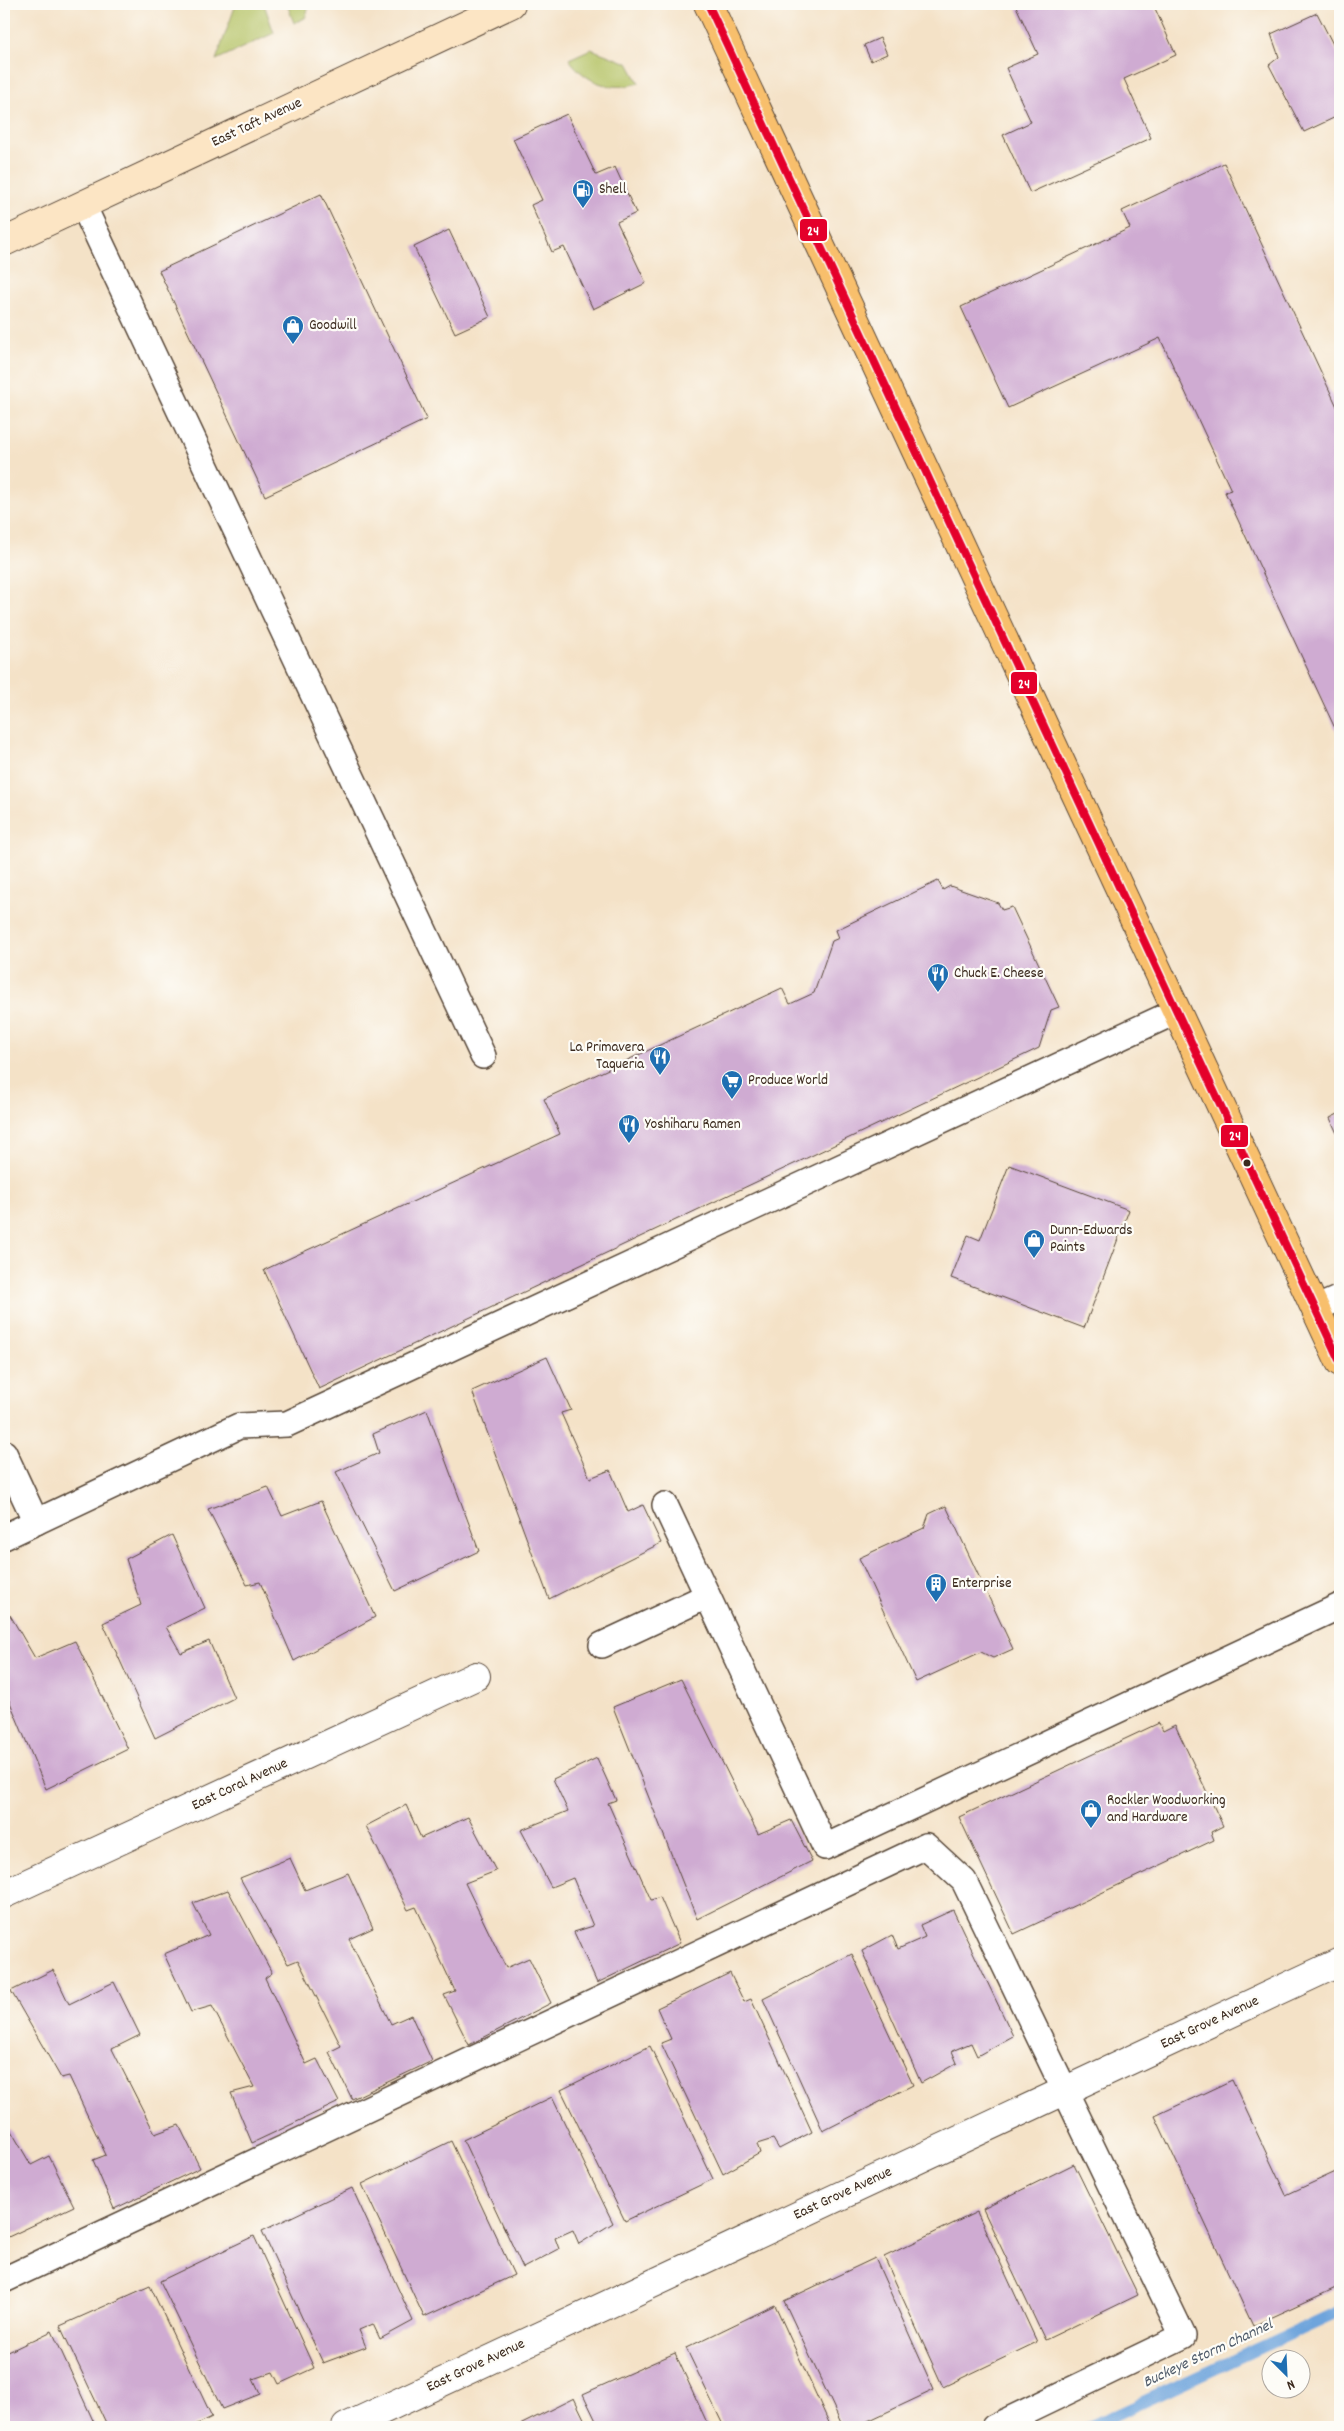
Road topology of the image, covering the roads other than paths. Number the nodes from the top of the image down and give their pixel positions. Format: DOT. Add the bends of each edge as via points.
graph roads {
  1 [pos="511,4"];
  2 [pos="708,4"];
  3 [pos="83,205"];
  4 [pos="4,242"];
  5 [pos="1177,1011"];
  6 [pos="483,1056"];
  7 [pos="1340,1298"];
  8 [pos="1315,1309"];
  9 [pos="1340,1362"];
  10 [pos="4,1453"];
  11 [pos="665,1505"];
  12 [pos="36,1522"];
  13 [pos="4,1537"];
  14 [pos="707,1596"];
  15 [pos="1340,1606"];
  16 [pos="602,1644"];
  17 [pos="476,1676"];
  18 [pos="4,1894"];
  19 [pos="1340,1962"];
  20 [pos="1066,2090"];
  21 [pos="4,2280"];
  22 [pos="346,2427"];
  23 [pos="994,2427"];
  1 -- 3 [label="main road, East Taft Avenue"];
  2 -- 5 [label="main road"];
  3 -- 4 [label="main road, East Taft Avenue"];
  3 -- 6 [label="lane"];
  5 -- 8 [label="main road"];
  5 -- 12 [label="lane" via="287,1424 239,1426"];
  7 -- 8 [label="lane"];
  8 -- 9 [label="main road"];
  10 -- 12 [label="lane"];
  11 -- 14 [label="lane"];
  12 -- 13 [label="lane"];
  14 -- 15 [label="lane" via="825,1847"];
  14 -- 16 [label="lane"];
  17 -- 18 [label="street, East Coral Avenue"];
  19 -- 20 [label="street, East Grove Avenue"];
  20 -- 21 [label="lane" via="964,1881 926,1846"];
  20 -- 22 [label="street, East Grove Avenue"];
  20 -- 23 [label="lane" via="1183,2336"];
}
